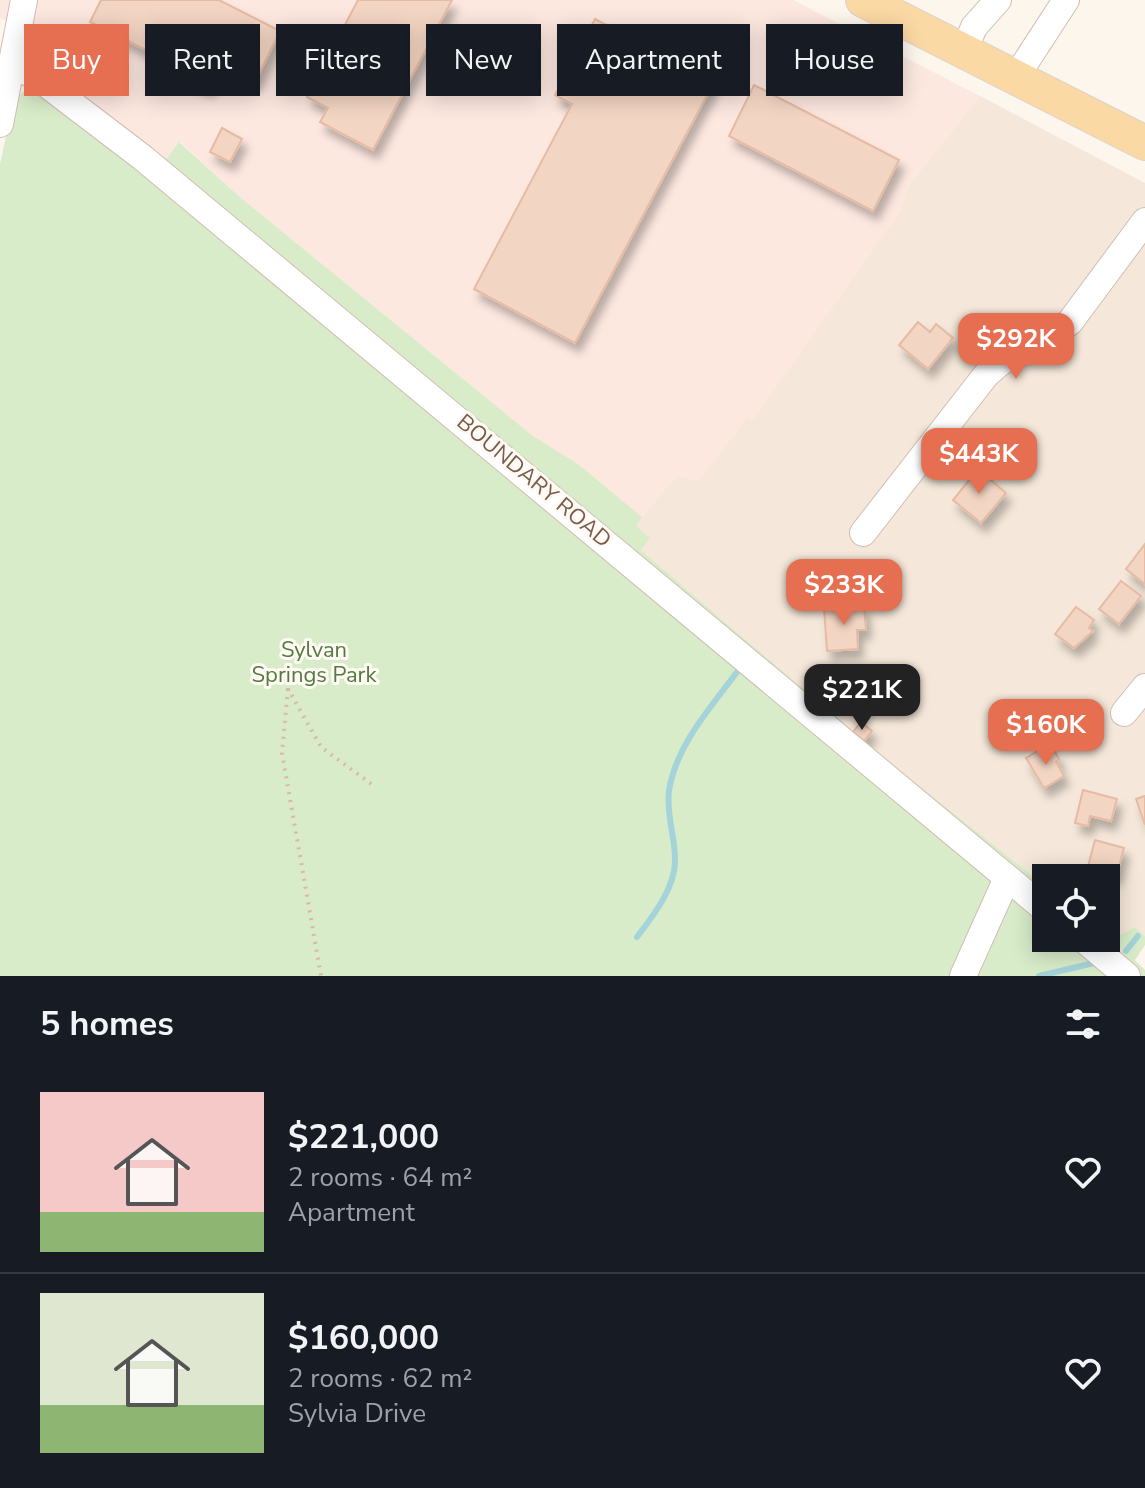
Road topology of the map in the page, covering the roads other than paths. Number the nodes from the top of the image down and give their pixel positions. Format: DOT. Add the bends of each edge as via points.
graph roads {
  1 [pos="24,0"];
  2 [pos="998,0"];
  3 [pos="1066,0"];
  4 [pos="866,1"];
  5 [pos="964,51"];
  6 [pos="12,68"];
  7 [pos="1016,77"];
  8 [pos="0,124"];
  9 [pos="1145,142"];
  10 [pos="1145,221"];
  11 [pos="863,533"];
  12 [pos="1145,687"];
  13 [pos="1124,713"];
  14 [pos="1007,878"];
  15 [pos="1032,899"];
  16 [pos="1099,952"];
  17 [pos="963,976"];
  18 [pos="1127,976"];
  1 -- 6 [label="street"];
  2 -- 5 [label="street" via="974,27"];
  3 -- 7 [label="street"];
  4 -- 5 [label="main road"];
  5 -- 7 [label="main road"];
  6 -- 8 [label="street"];
  6 -- 14 [label="street, BOUNDARY ROAD" via="33,74 155,168"];
  7 -- 9 [label="main road"];
  10 -- 11 [label="street" via="1070,322 1006,356 986,375"];
  12 -- 13 [label="street"];
  14 -- 15 [label="street, BOUNDARY ROAD"];
  14 -- 17 [label="street"];
  16 -- 18 [label="street"];
}
